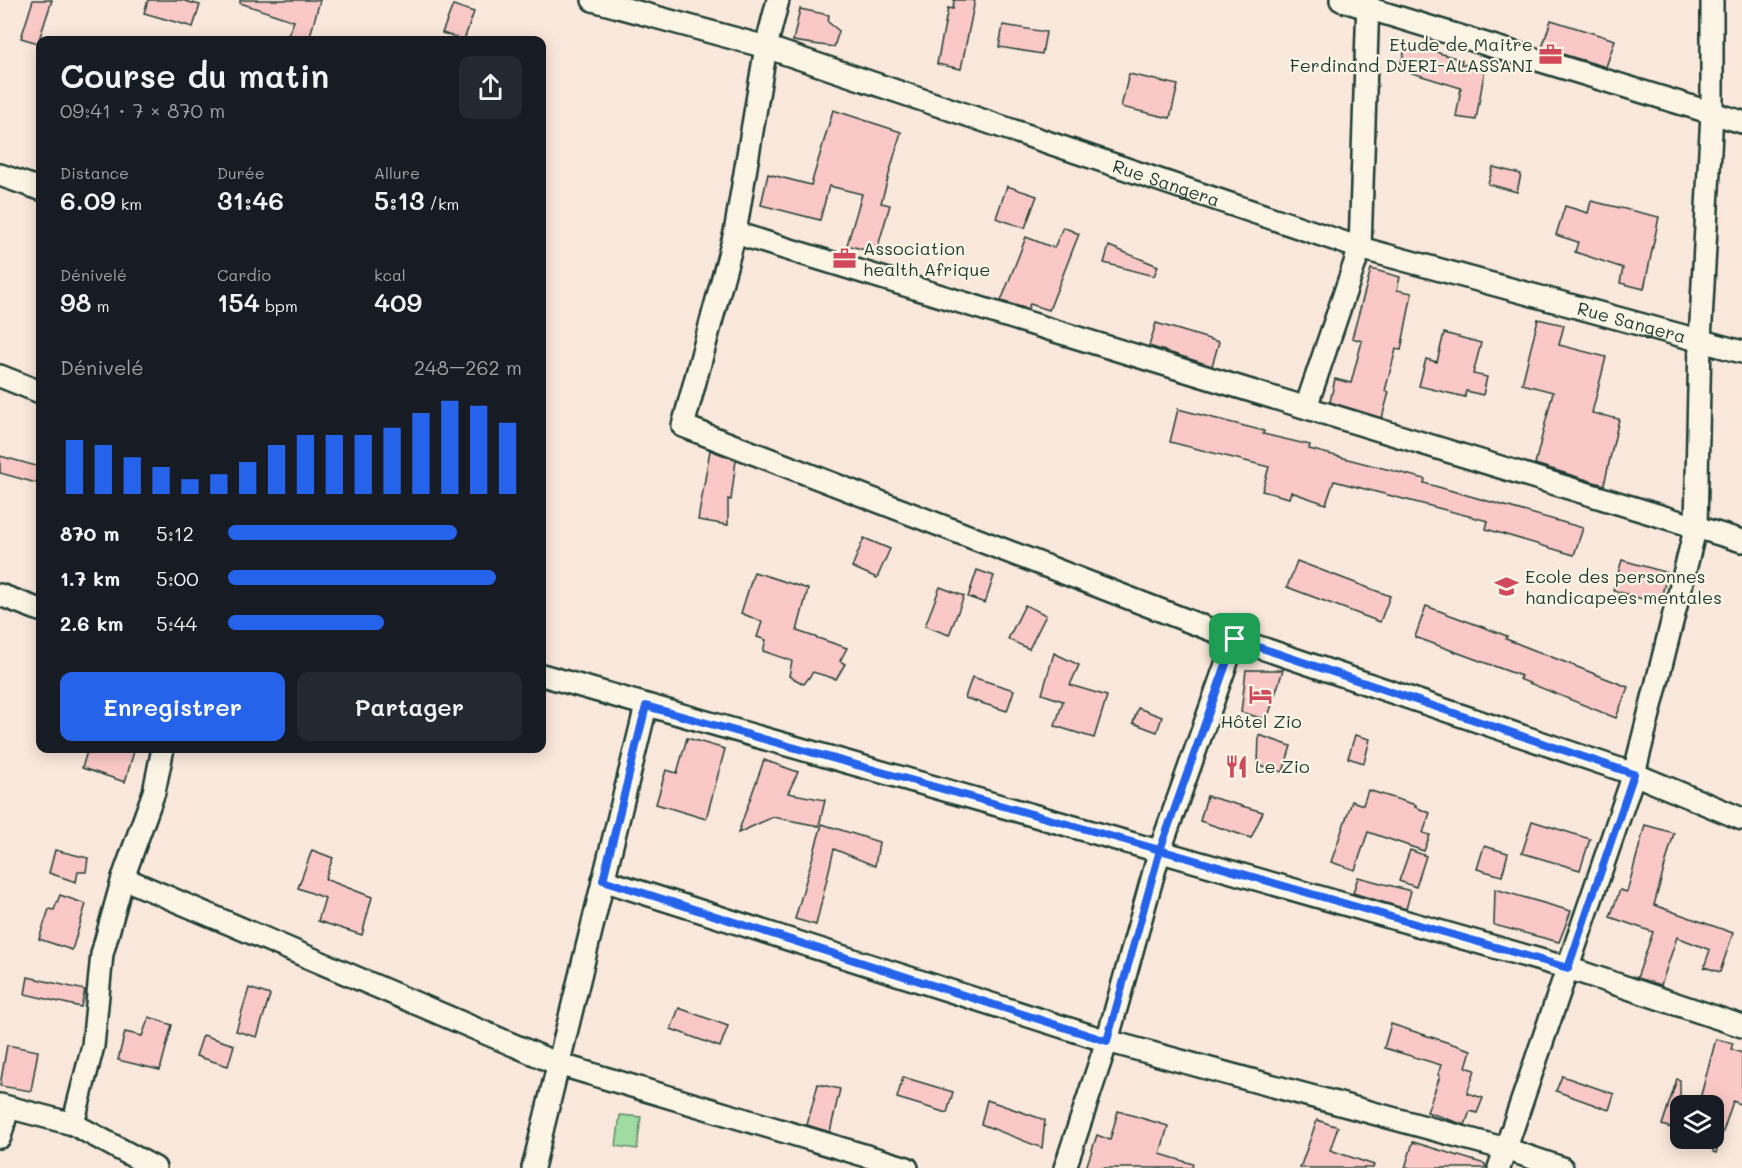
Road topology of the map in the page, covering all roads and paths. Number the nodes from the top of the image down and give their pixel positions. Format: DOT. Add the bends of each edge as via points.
graph roads {
  1 [pos="593,0"];
  2 [pos="778,0"];
  3 [pos="1341,0"];
  4 [pos="1712,0"];
  5 [pos="1368,4"];
  6 [pos="766,47"];
  7 [pos="1712,113"];
  8 [pos="1742,122"];
  9 [pos="0,175"];
  10 [pos="36,188"];
  11 [pos="735,233"];
  12 [pos="1360,248"];
  13 [pos="1700,341"];
  14 [pos="1742,352"];
  15 [pos="0,376"];
  16 [pos="36,390"];
  17 [pos="1306,407"];
  18 [pos="1696,526"];
  19 [pos="1742,541"];
  20 [pos="0,595"];
  21 [pos="36,608"];
  22 [pos="1235,639"];
  23 [pos="546,676"];
  24 [pos="646,706"];
  25 [pos="162,753"];
  26 [pos="1634,774"];
  27 [pos="1742,819"];
  28 [pos="1160,850"];
  29 [pos="123,878"];
  30 [pos="603,880"];
  31 [pos="1568,968"];
  32 [pos="1742,1026"];
  33 [pos="1107,1041"];
  34 [pos="558,1064"];
  35 [pos="4,1106"];
  36 [pos="73,1124"];
  37 [pos="0,1137"];
  38 [pos="1503,1158"];
  39 [pos="155,1168"];
  40 [pos="533,1168"];
  41 [pos="907,1168"];
  42 [pos="1065,1168"];
  43 [pos="1562,1168"];
  1 -- 6 [label="street, Rue Sangera"];
  2 -- 6 [label="street"];
  3 -- 5 [label="street"];
  4 -- 7 [label="street"];
  5 -- 7 [label="street"];
  5 -- 12 [label="street"];
  6 -- 11 [label="street"];
  6 -- 12 [label="street, Rue Sangera"];
  7 -- 8 [label="street"];
  7 -- 13 [label="street"];
  9 -- 10 [label="street"];
  11 -- 17 [label="street"];
  11 -- 22 [label="street" via="683,426"];
  12 -- 13 [label="street, Rue Sangera"];
  12 -- 17 [label="street"];
  13 -- 14 [label="street, Rue Sangera"];
  13 -- 18 [label="street"];
  15 -- 16 [label="street"];
  17 -- 18 [label="street"];
  18 -- 19 [label="street"];
  18 -- 26 [label="street"];
  20 -- 21 [label="street"];
  22 -- 26 [label="street"];
  22 -- 28 [label="street"];
  23 -- 24 [label="street"];
  24 -- 28 [label="street"];
  24 -- 30 [label="street"];
  25 -- 29 [label="street" via="154,792"];
  26 -- 27 [label="street"];
  26 -- 31 [label="street"];
  28 -- 31 [label="street"];
  28 -- 33 [label="street"];
  29 -- 34 [label="street"];
  29 -- 36 [label="street" via="102,954 93,1046"];
  30 -- 33 [label="street"];
  30 -- 34 [label="street"];
  31 -- 32 [label="street"];
  31 -- 38 [label="street"];
  33 -- 38 [label="street"];
  33 -- 42 [label="street"];
  34 -- 40 [label="street"];
  34 -- 41 [label="street"];
  35 -- 36 [label="street"];
  35 -- 37 [label="street"];
  36 -- 39 [label="street"];
  38 -- 43 [label="street"];
}
